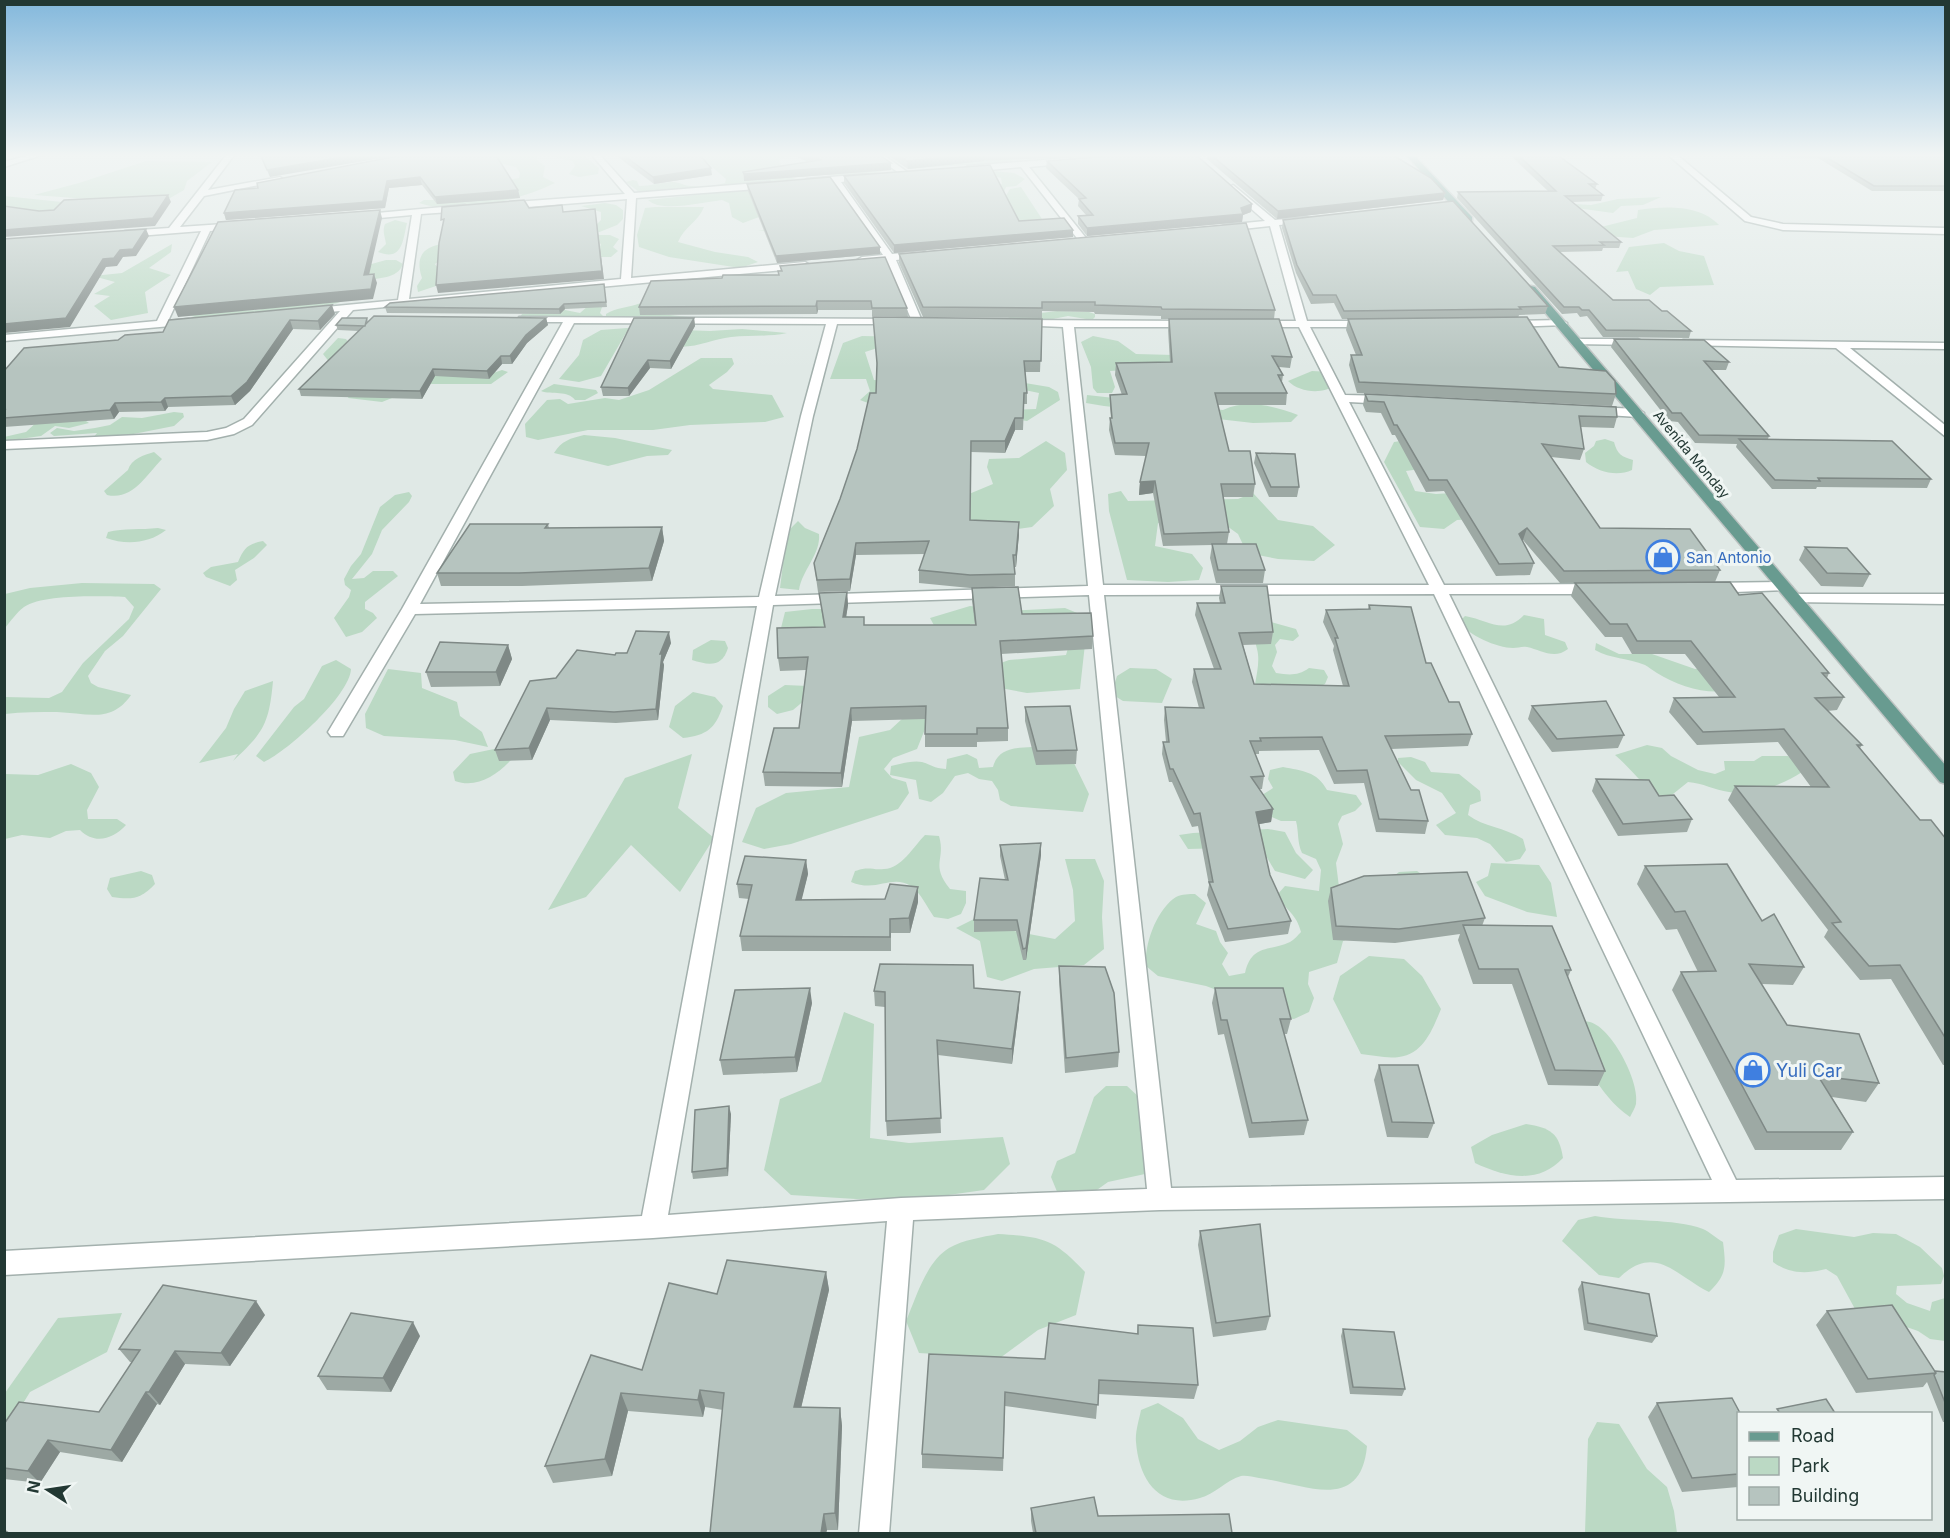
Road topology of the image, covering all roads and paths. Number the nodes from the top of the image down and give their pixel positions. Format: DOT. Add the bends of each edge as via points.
graph roads {
  1 [pos="176,226"];
  2 [pos="242,226"];
  3 [pos="415,226"];
  4 [pos="630,226"];
  5 [pos="867,226"];
  6 [pos="1076,226"];
  7 [pos="1249,226"];
  8 [pos="1275,226"];
  9 [pos="1474,226"];
  10 [pos="1775,226"];
  11 [pos="207,228"];
  12 [pos="1218,228"];
  13 [pos="1478,229"];
  14 [pos="172,231"];
  15 [pos="1942,233"];
  16 [pos="112,235"];
  17 [pos="1072,241"];
  18 [pos="935,254"];
  19 [pos="890,258"];
  20 [pos="856,261"];
  21 [pos="821,264"];
  22 [pos="626,280"];
  23 [pos="1524,280"];
  24 [pos="403,301"];
  25 [pos="351,306"];
  26 [pos="339,318"];
  27 [pos="363,318"];
  28 [pos="513,319"];
  29 [pos="570,319"];
  30 [pos="205,321"];
  31 [pos="832,322"];
  32 [pos="1010,322"];
  33 [pos="1068,323"];
  34 [pos="1562,323"];
  35 [pos="161,324"];
  36 [pos="1197,324"];
  37 [pos="1245,324"];
  38 [pos="1386,324"];
  39 [pos="1491,324"];
  40 [pos="1303,325"];
  41 [pos="5,339"];
  42 [pos="1577,342"];
  43 [pos="1648,342"];
  44 [pos="1672,343"];
  45 [pos="1838,344"];
  46 [pos="1946,346"];
  47 [pos="1341,398"];
  48 [pos="1401,401"];
  49 [pos="1582,410"];
  50 [pos="1638,413"];
  51 [pos="1946,433"];
  52 [pos="4,445"];
  53 [pos="1784,587"];
  54 [pos="1689,588"];
  55 [pos="1618,589"];
  56 [pos="1097,590"];
  57 [pos="1440,591"];
  58 [pos="1946,598"];
  59 [pos="1795,599"];
  60 [pos="766,601"];
  61 [pos="410,609"];
  62 [pos="336,732"];
  63 [pos="1946,778"];
  64 [pos="1946,1188"];
  65 [pos="1729,1191"];
  66 [pos="1160,1199"];
  67 [pos="901,1209"];
  68 [pos="653,1227"];
  69 [pos="4,1263"];
  70 [pos="874,1533"];
  1 -- 14 [label="street"];
  2 -- 11 [label="street"];
  3 -- 24 [label="street"];
  4 -- 22 [label="street"];
  5 -- 19 [label="street"];
  6 -- 17 [label="street" via="1089,240"];
  7 -- 12 [label="street"];
  8 -- 40 [label="street"];
  9 -- 13 [label="main road"];
  10 -- 15 [label="street" via="1919,229"];
  11 -- 14 [label="street"];
  11 -- 35 [label="street"];
  14 -- 16 [label="street"];
  18 -- 19 [label="street"];
  19 -- 20 [label="street"];
  19 -- 31 [label="street" via="923,321"];
  21 -- 22 [label="street"];
  22 -- 24 [label="street"];
  23 -- 34 [label="main road, Avenida Monday"];
  24 -- 25 [label="street"];
  25 -- 26 [label="street"];
  25 -- 26 [label="street" via="294,315"];
  26 -- 27 [label="street"];
  26 -- 52 [label="street" via="248,422 230,431 207,436"];
  28 -- 29 [label="street"];
  29 -- 31 [label="street"];
  29 -- 61 [label="street"];
  30 -- 35 [label="street"];
  31 -- 60 [label="street"];
  32 -- 33 [label="street"];
  33 -- 36 [label="street"];
  33 -- 56 [label="street"];
  34 -- 39 [label="street"];
  34 -- 42 [label="main road, Avenida Monday"];
  35 -- 41 [label="street"];
  37 -- 40 [label="street"];
  38 -- 40 [label="street"];
  40 -- 47 [label="street"];
  42 -- 43 [label="street"];
  42 -- 50 [label="main road, Avenida Monday"];
  44 -- 45 [label="street"];
  45 -- 46 [label="street"];
  45 -- 51 [label="street"];
  47 -- 48 [label="street"];
  47 -- 57 [label="street"];
  49 -- 50 [label="street"];
  50 -- 53 [label="main road, Avenida Monday"];
  53 -- 54 [label="street"];
  53 -- 59 [label="main road, Avenida Monday"];
  55 -- 57 [label="street"];
  56 -- 57 [label="street"];
  56 -- 60 [label="street"];
  56 -- 66 [label="street"];
  57 -- 65 [label="street"];
  58 -- 59 [label="street"];
  59 -- 63 [label="main road, Avenida Monday"];
  60 -- 61 [label="street"];
  60 -- 68 [label="street"];
  61 -- 62 [label="street"];
  64 -- 65 [label="street"];
  65 -- 66 [label="street"];
  66 -- 67 [label="street"];
  67 -- 68 [label="street"];
  67 -- 70 [label="street"];
  68 -- 69 [label="street"];
}
